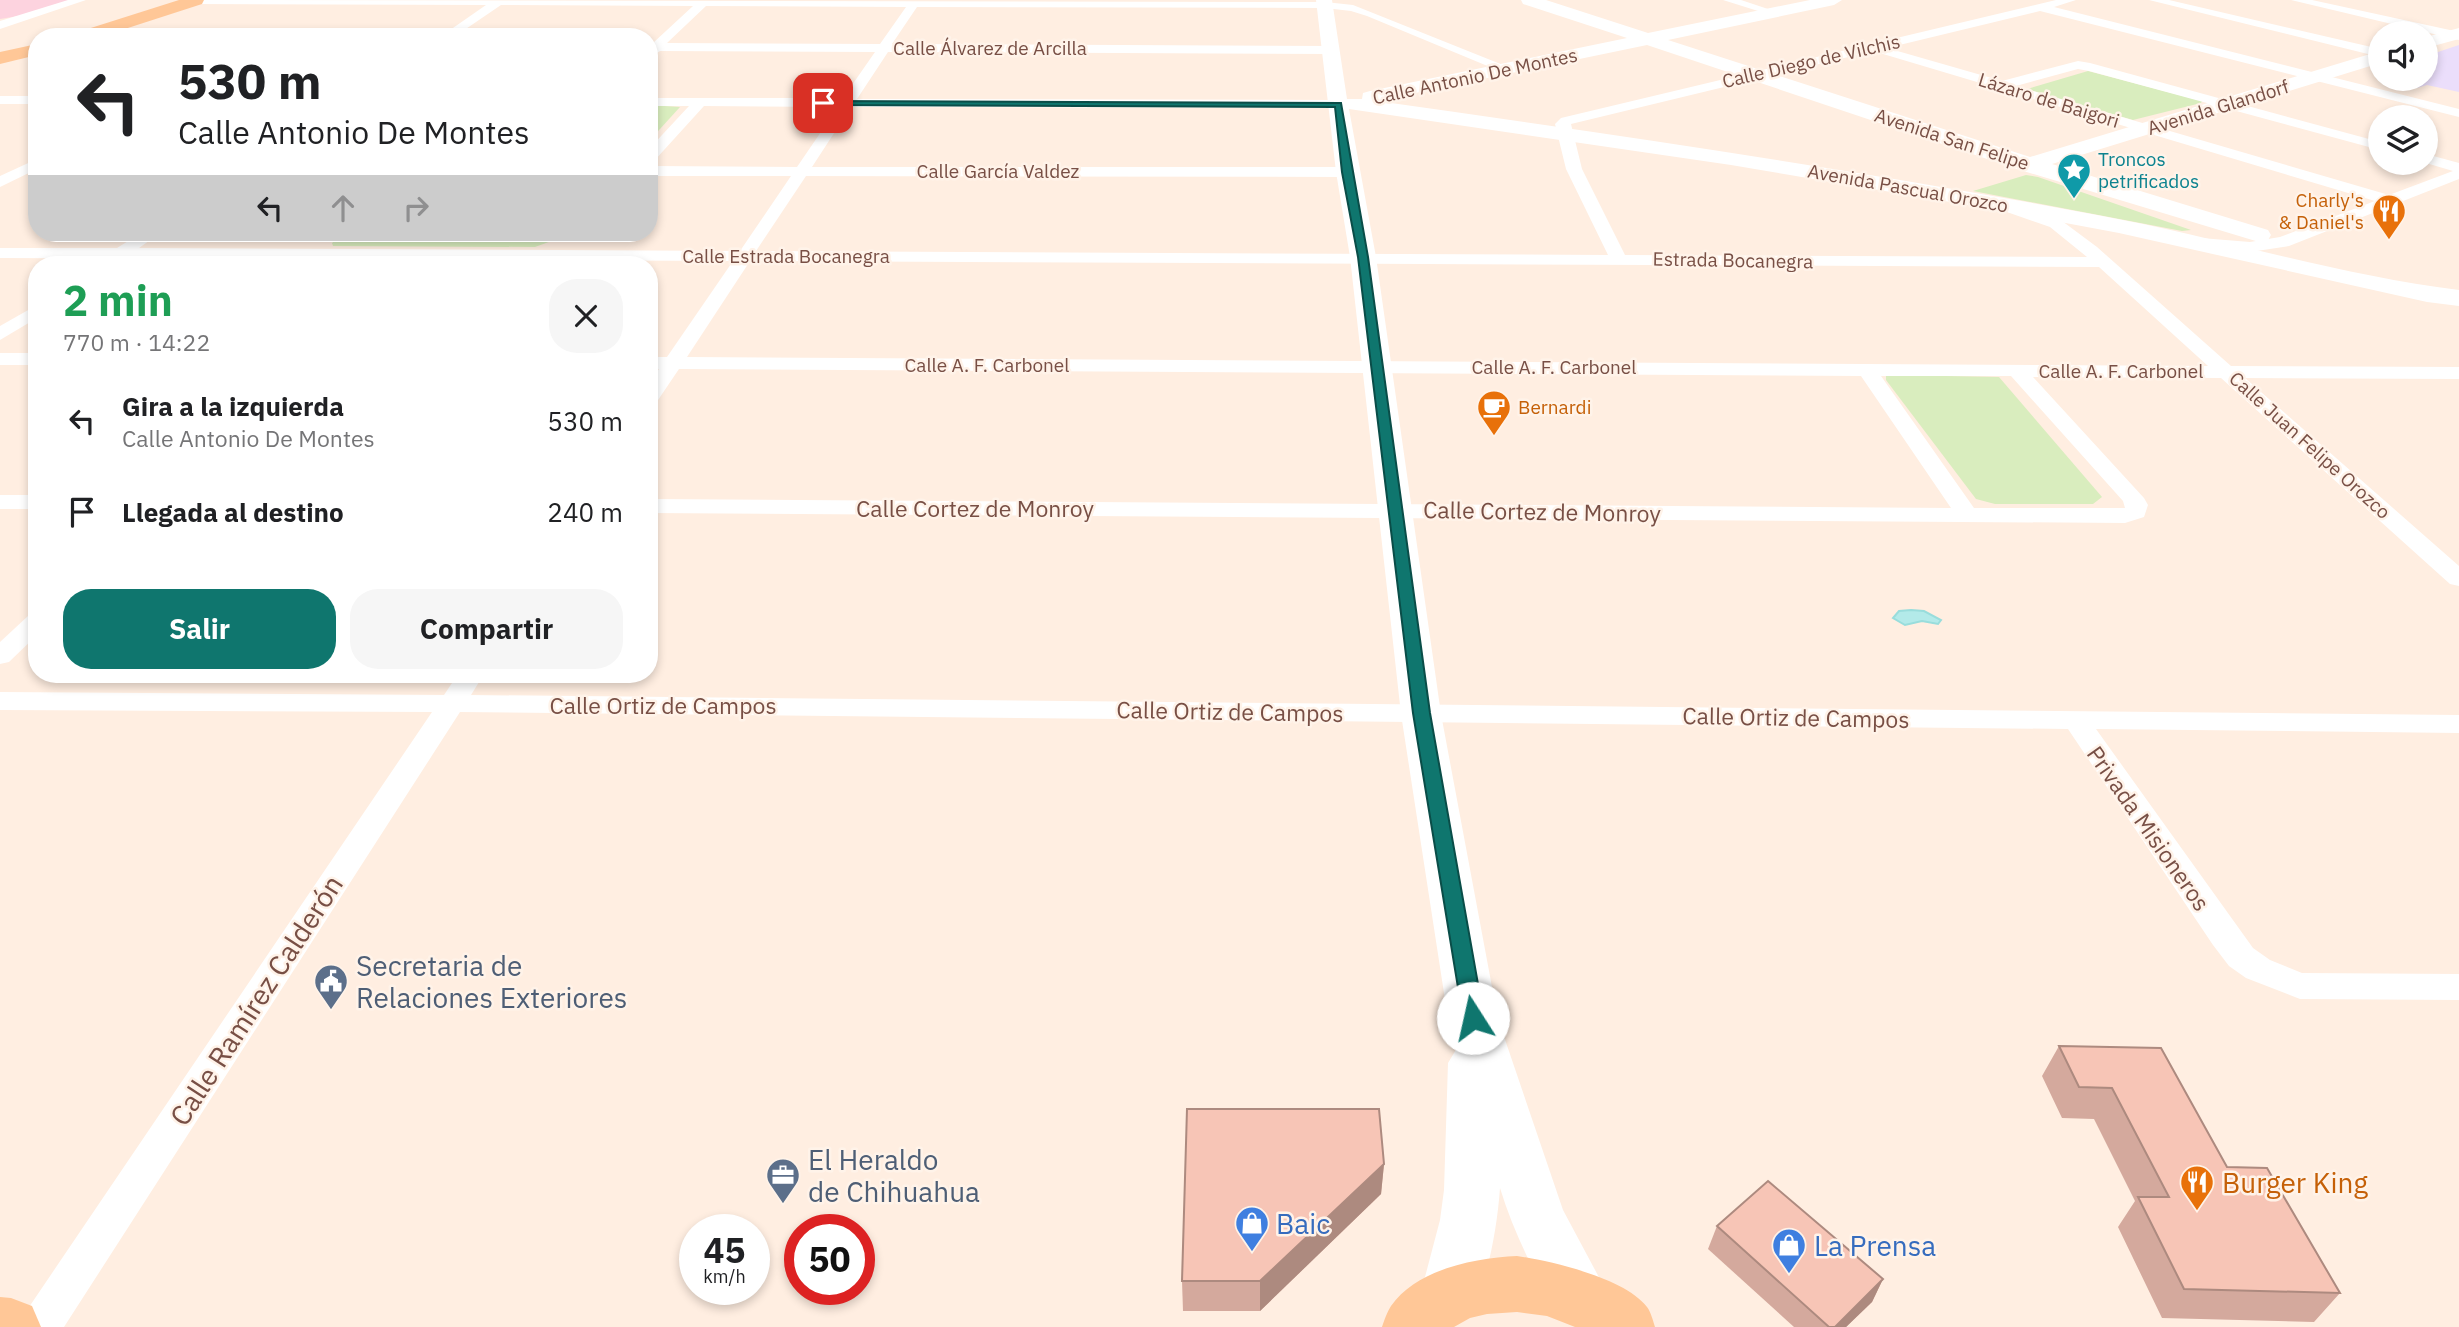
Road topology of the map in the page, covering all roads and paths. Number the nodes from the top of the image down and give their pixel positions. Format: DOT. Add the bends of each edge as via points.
graph roads {
  1 [pos="80,0"];
  2 [pos="1529,0"];
  3 [pos="1729,0"];
  4 [pos="1834,0"];
  5 [pos="2011,0"];
  6 [pos="2070,0"];
  7 [pos="2155,0"];
  8 [pos="2297,0"];
  9 [pos="194,1"];
  10 [pos="499,1"];
  11 [pos="705,1"];
  12 [pos="915,1"];
  13 [pos="1324,2"];
  14 [pos="2040,7"];
  15 [pos="1773,13"];
  16 [pos="0,25"];
  17 [pos="108,28"];
  18 [pos="459,28"];
  19 [pos="2457,34"];
  20 [pos="1647,39"];
  21 [pos="2438,40"];
  22 [pos="658,43"];
  23 [pos="1870,47"];
  24 [pos="884,48"];
  25 [pos="658,49"];
  26 [pos="1331,50"];
  27 [pos="28,51"];
  28 [pos="2368,52"];
  29 [pos="0,58"];
  30 [pos="2368,59"];
  31 [pos="1507,69"];
  32 [pos="1753,74"];
  33 [pos="2317,77"];
  34 [pos="2002,85"];
  35 [pos="0,100"];
  36 [pos="28,100"];
  37 [pos="658,102"];
  38 [pos="700,103"];
  39 [pos="848,103"];
  40 [pos="1346,104"];
  41 [pos="2227,104"];
  42 [pos="2459,113"];
  43 [pos="2148,129"];
  44 [pos="1565,133"];
  45 [pos="2368,143"];
  46 [pos="658,148"];
  47 [pos="2438,162"];
  48 [pos="28,164"];
  49 [pos="0,165"];
  50 [pos="2031,165"];
  51 [pos="28,167"];
  52 [pos="2459,168"];
  53 [pos="658,171"];
  54 [pos="800,172"];
  55 [pos="1347,172"];
  56 [pos="2459,174"];
  57 [pos="0,182"];
  58 [pos="1988,185"];
  59 [pos="2389,200"];
  60 [pos="2119,226"];
  61 [pos="2157,235"];
  62 [pos="138,242"];
  63 [pos="321,242"];
  64 [pos="571,242"];
  65 [pos="2283,242"];
  66 [pos="0,253"];
  67 [pos="120,254"];
  68 [pos="306,254"];
  69 [pos="559,255"];
  70 [pos="117,256"];
  71 [pos="355,256"];
  72 [pos="526,256"];
  73 [pos="667,256"];
  74 [pos="745,256"];
  75 [pos="2097,256"];
  76 [pos="1363,257"];
  77 [pos="1618,258"];
  78 [pos="658,266"];
  79 [pos="2459,295"];
  80 [pos="28,316"];
  81 [pos="0,334"];
  82 [pos="0,359"];
  83 [pos="28,359"];
  84 [pos="658,363"];
  85 [pos="674,363"];
  86 [pos="1376,367"];
  87 [pos="1866,369"];
  88 [pos="2016,370"];
  89 [pos="2227,371"];
  90 [pos="2459,373"];
  91 [pos="658,386"];
  92 [pos="0,502"];
  93 [pos="28,502"];
  94 [pos="658,506"];
  95 [pos="1394,510"];
  96 [pos="1967,515"];
  97 [pos="2459,579"];
  98 [pos="28,630"];
  99 [pos="0,656"];
  100 [pos="465,683"];
  101 [pos="0,701"];
  102 [pos="451,705"];
  103 [pos="1422,713"];
  104 [pos="2074,719"];
  105 [pos="2459,724"];
  106 [pos="2459,987"];
  107 [pos="1473,1018"];
  108 [pos="1431,1312"];
  109 [pos="1603,1312"];
  110 [pos="0,1326"];
  111 [pos="11,1327"];
  112 [pos="40,1327"];
  1 -- 16 [label="street"];
  2 -- 20 [label="main road, Avenida San Felipe"];
  3 -- 15 [label="street"];
  4 -- 15 [label="main road, Calle Antonio De Montes"];
  5 -- 14 [label="street"];
  6 -- 14 [label="street, Calle Diego de Vilchis"];
  7 -- 28 [label="street"];
  8 -- 19 [label="street"];
  9 -- 10 [label="street"];
  9 -- 17 [label="main road"];
  10 -- 11 [label="street"];
  10 -- 18 [label="street"];
  11 -- 12 [label="street"];
  11 -- 22 [label="street"];
  12 -- 13 [label="street"];
  12 -- 24 [label="street"];
  13 -- 26 [label="main road"];
  13 -- 31 [label="street" via="1371,14"];
  14 -- 23 [label="street, Calle Diego de Vilchis"];
  14 -- 33 [label="street"];
  15 -- 20 [label="main road, Calle Antonio De Montes"];
  19 -- 21 [label="main road"];
  20 -- 31 [label="main road, Calle Antonio De Montes"];
  20 -- 32 [label="main road, Avenida San Felipe"];
  23 -- 32 [label="street, Calle Diego de Vilchis"];
  23 -- 34 [label="street, Lázaro de Baigori"];
  24 -- 25 [label="street, Calle Álvarez de Arcilla"];
  24 -- 26 [label="street, Calle Álvarez de Arcilla"];
  24 -- 39 [label="street"];
  26 -- 40 [label="main road"];
  27 -- 29 [label="main road"];
  30 -- 33 [label="main road, Avenida Glandorf"];
  31 -- 40 [label="main road, Calle Antonio De Montes"];
  32 -- 44 [label="street, Calle Diego de Vilchis" via="1572,118 1562,124"];
  32 -- 50 [label="main road, Avenida San Felipe"];
  33 -- 41 [label="main road, Avenida Glandorf"];
  33 -- 42 [label="street"];
  34 -- 41 [label="street" via="2083,65"];
  34 -- 43 [label="street, Lázaro de Baigori"];
  35 -- 36 [label="street"];
  37 -- 38 [label="street, Calle Antonio De Montes"];
  38 -- 39 [label="street, Calle Antonio De Montes"];
  38 -- 46 [label="street"];
  39 -- 40 [label="street, Calle Antonio De Montes"];
  39 -- 54 [label="street"];
  40 -- 44 [label="main road, Avenida Pascual Orozco"];
  40 -- 55 [label="main road"];
  41 -- 43 [label="main road, Avenida Glandorf"];
  41 -- 45 [label="street"];
  43 -- 50 [label="main road, Avenida Glandorf"];
  43 -- 59 [label="street, Lázaro de Baigori"];
  44 -- 58 [label="main road, Avenida Pascual Orozco" via="1935,192"];
  44 -- 77 [label="street" via="1574,169"];
  47 -- 52 [label="street"];
  48 -- 49 [label="street"];
  50 -- 58 [label="main road, Avenida Glandorf"];
  50 -- 65 [label="main road, Avenida San Felipe"];
  51 -- 57 [label="street"];
  53 -- 54 [label="street, Calle García Valdez"];
  54 -- 55 [label="street, Calle García Valdez"];
  54 -- 74 [label="street"];
  55 -- 76 [label="main road"];
  56 -- 59 [label="street"];
  58 -- 60 [label="main road, Avenida Pascual Orozco"];
  58 -- 75 [label="street, Calle Juan Felipe Orozco"];
  59 -- 65 [label="street"];
  60 -- 61 [label="main road, Avenida Pascual Orozco"];
  60 -- 75 [label="street" via="2089,233 2088,242"];
  61 -- 65 [label="street" via="2236,246"];
  61 -- 79 [label="main road, Avenida Pascual Orozco" via="2376,284"];
  62 -- 67 [label="street"];
  63 -- 68 [label="street"];
  64 -- 69 [label="street"];
  65 -- 79 [label="main road, Avenida San Felipe"];
  66 -- 67 [label="street, Calle Estrada Bocanegra"];
  67 -- 68 [label="street, Calle Estrada Bocanegra"];
  67 -- 70 [label="street"];
  68 -- 71 [label="street, Calle Estrada Bocanegra"];
  69 -- 72 [label="street, Calle Estrada Bocanegra"];
  69 -- 73 [label="street, Calle Estrada Bocanegra"];
  73 -- 74 [label="street, Calle Estrada Bocanegra"];
  73 -- 78 [label="street"];
  74 -- 76 [label="street, Calle Estrada Bocanegra"];
  74 -- 85 [label="street"];
  75 -- 77 [label="street, Estrada Bocanegra" via="1887,263"];
  75 -- 89 [label="street, Calle Juan Felipe Orozco"];
  76 -- 77 [label="street, Estrada Bocanegra"];
  76 -- 86 [label="main road"];
  80 -- 81 [label="street"];
  82 -- 83 [label="street"];
  84 -- 85 [label="street, Calle A. F. Carbonel"];
  85 -- 86 [label="street, Calle A. F. Carbonel"];
  85 -- 91 [label="street"];
  86 -- 87 [label="street, Calle A. F. Carbonel"];
  86 -- 95 [label="main road"];
  87 -- 88 [label="street, Calle A. F. Carbonel"];
  87 -- 96 [label="street"];
  88 -- 89 [label="street, Calle A. F. Carbonel"];
  88 -- 96 [label="street, Calle Cortez de Monroy" via="2133,498 2137,509 2126,516"];
  89 -- 90 [label="street, Calle A. F. Carbonel"];
  89 -- 97 [label="street, Calle Juan Felipe Orozco"];
  92 -- 93 [label="street"];
  94 -- 95 [label="street, Calle Cortez de Monroy"];
  95 -- 96 [label="street, Calle Cortez de Monroy"];
  95 -- 103 [label="main road"];
  98 -- 99 [label="street"];
  100 -- 102 [label="street, Calle Ramírez Calderón"];
  101 -- 102 [label="street, Calle Ortiz de Campos"];
  102 -- 103 [label="street, Calle Ortiz de Campos"];
  102 -- 112 [label="street, Calle Ramírez Calderón"];
  103 -- 104 [label="street, Calle Ortiz de Campos"];
  103 -- 107 [label="main road"];
  104 -- 105 [label="street, Calle Ortiz de Campos"];
  104 -- 106 [label="street, Privada Misioneros" via="2224,936 2258,969 2300,986"];
  107 -- 108 [label="main road" via="1475,1111 1468,1220"];
  107 -- 109 [label="main road" via="1536,1213 1552,1248"];
  108 -- 109 [label="main road" via="1498,1283 1540,1285"];
  110 -- 111 [label="main road"];
}
